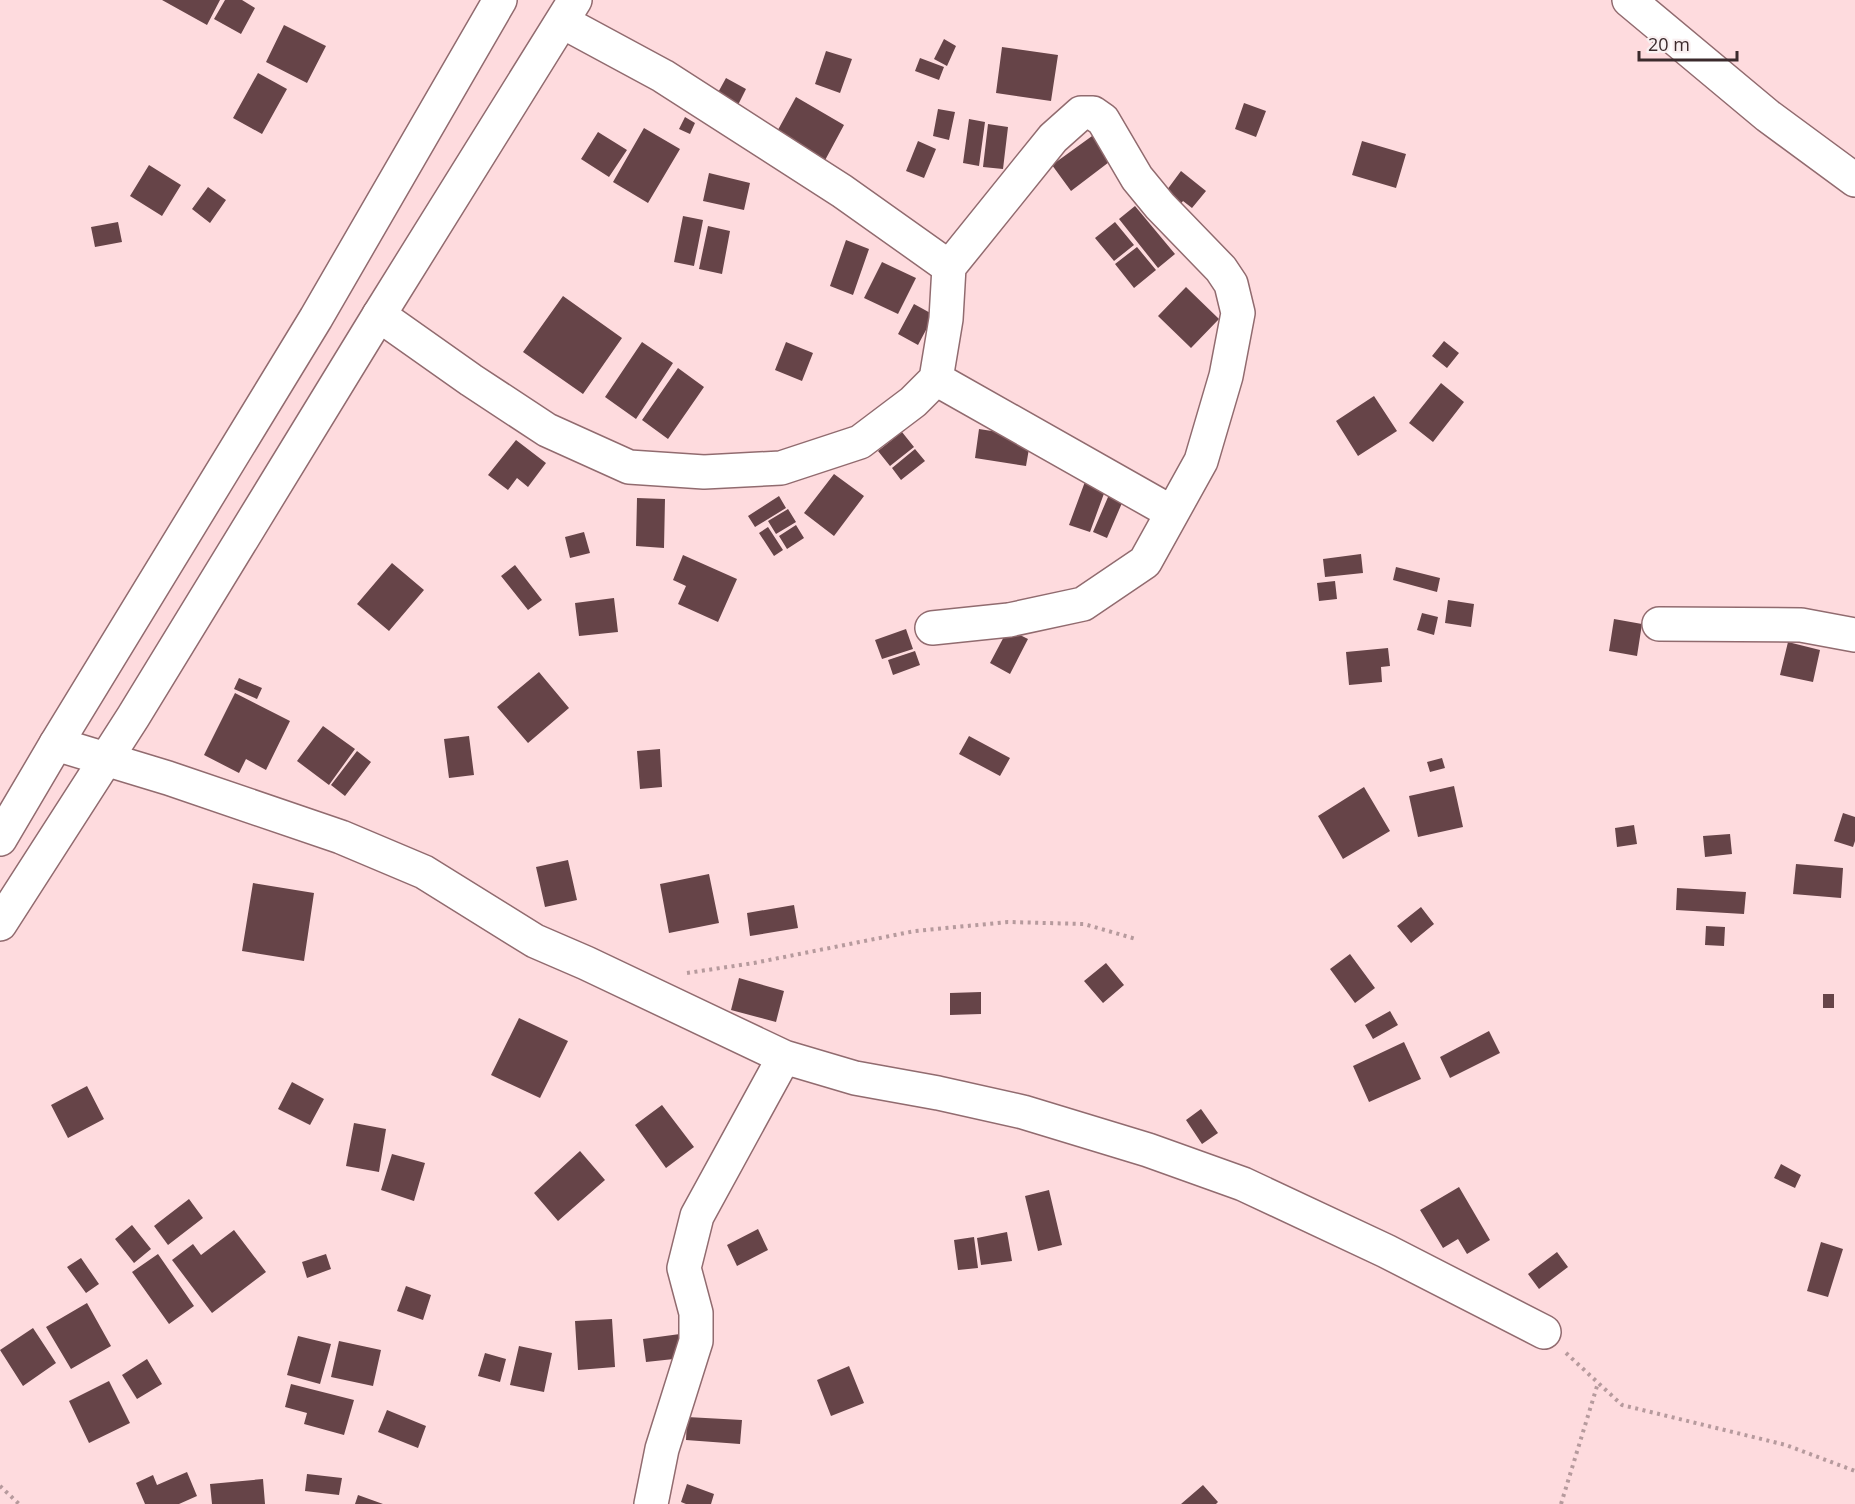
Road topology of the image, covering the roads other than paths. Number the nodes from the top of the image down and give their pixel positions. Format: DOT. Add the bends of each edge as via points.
graph roads {
  1 [pos="500,0"];
  2 [pos="1629,0"];
  3 [pos="569,11"];
  4 [pos="1855,180"];
  5 [pos="950,267"];
  6 [pos="379,315"];
  7 [pos="936,379"];
  8 [pos="1171,512"];
  9 [pos="1659,624"];
  10 [pos="932,628"];
  11 [pos="1855,635"];
  12 [pos="56,744"];
  13 [pos="106,759"];
  14 [pos="0,839"];
  15 [pos="0,924"];
  16 [pos="784,1057"];
  17 [pos="1544,1332"];
  18 [pos="651,1504"];
  1 -- 12 [label="main road" via="316,318"];
  2 -- 4 [label="main road" via="1768,116"];
  3 -- 5 [label="main road"];
  3 -- 6 [label="main road"];
  5 -- 7 [label="main road"];
  5 -- 8 [label="main road" via="1053,138 1081,113 1093,113 1103,120 1137,178 1231,284 1238,313 1226,376 1201,461"];
  6 -- 7 [label="main road" via="548,430 629,467 704,472 782,468 860,442 913,402"];
  6 -- 13 [label="main road"];
  7 -- 8 [label="main road"];
  8 -- 10 [label="main road" via="1144,562 1083,604 1009,620"];
  9 -- 11 [label="main road" via="1801,626"];
  12 -- 13 [label="main road"];
  12 -- 14 [label="main road"];
  13 -- 15 [label="main road"];
  13 -- 16 [label="main road" via="341,837 424,872 535,941"];
  16 -- 17 [label="main road" via="855,1078 1023,1112 1159,1153 1243,1184 1376,1246"];
  16 -- 18 [label="main road" via="697,1215 684,1268 696,1313 696,1341 662,1449"];
}
